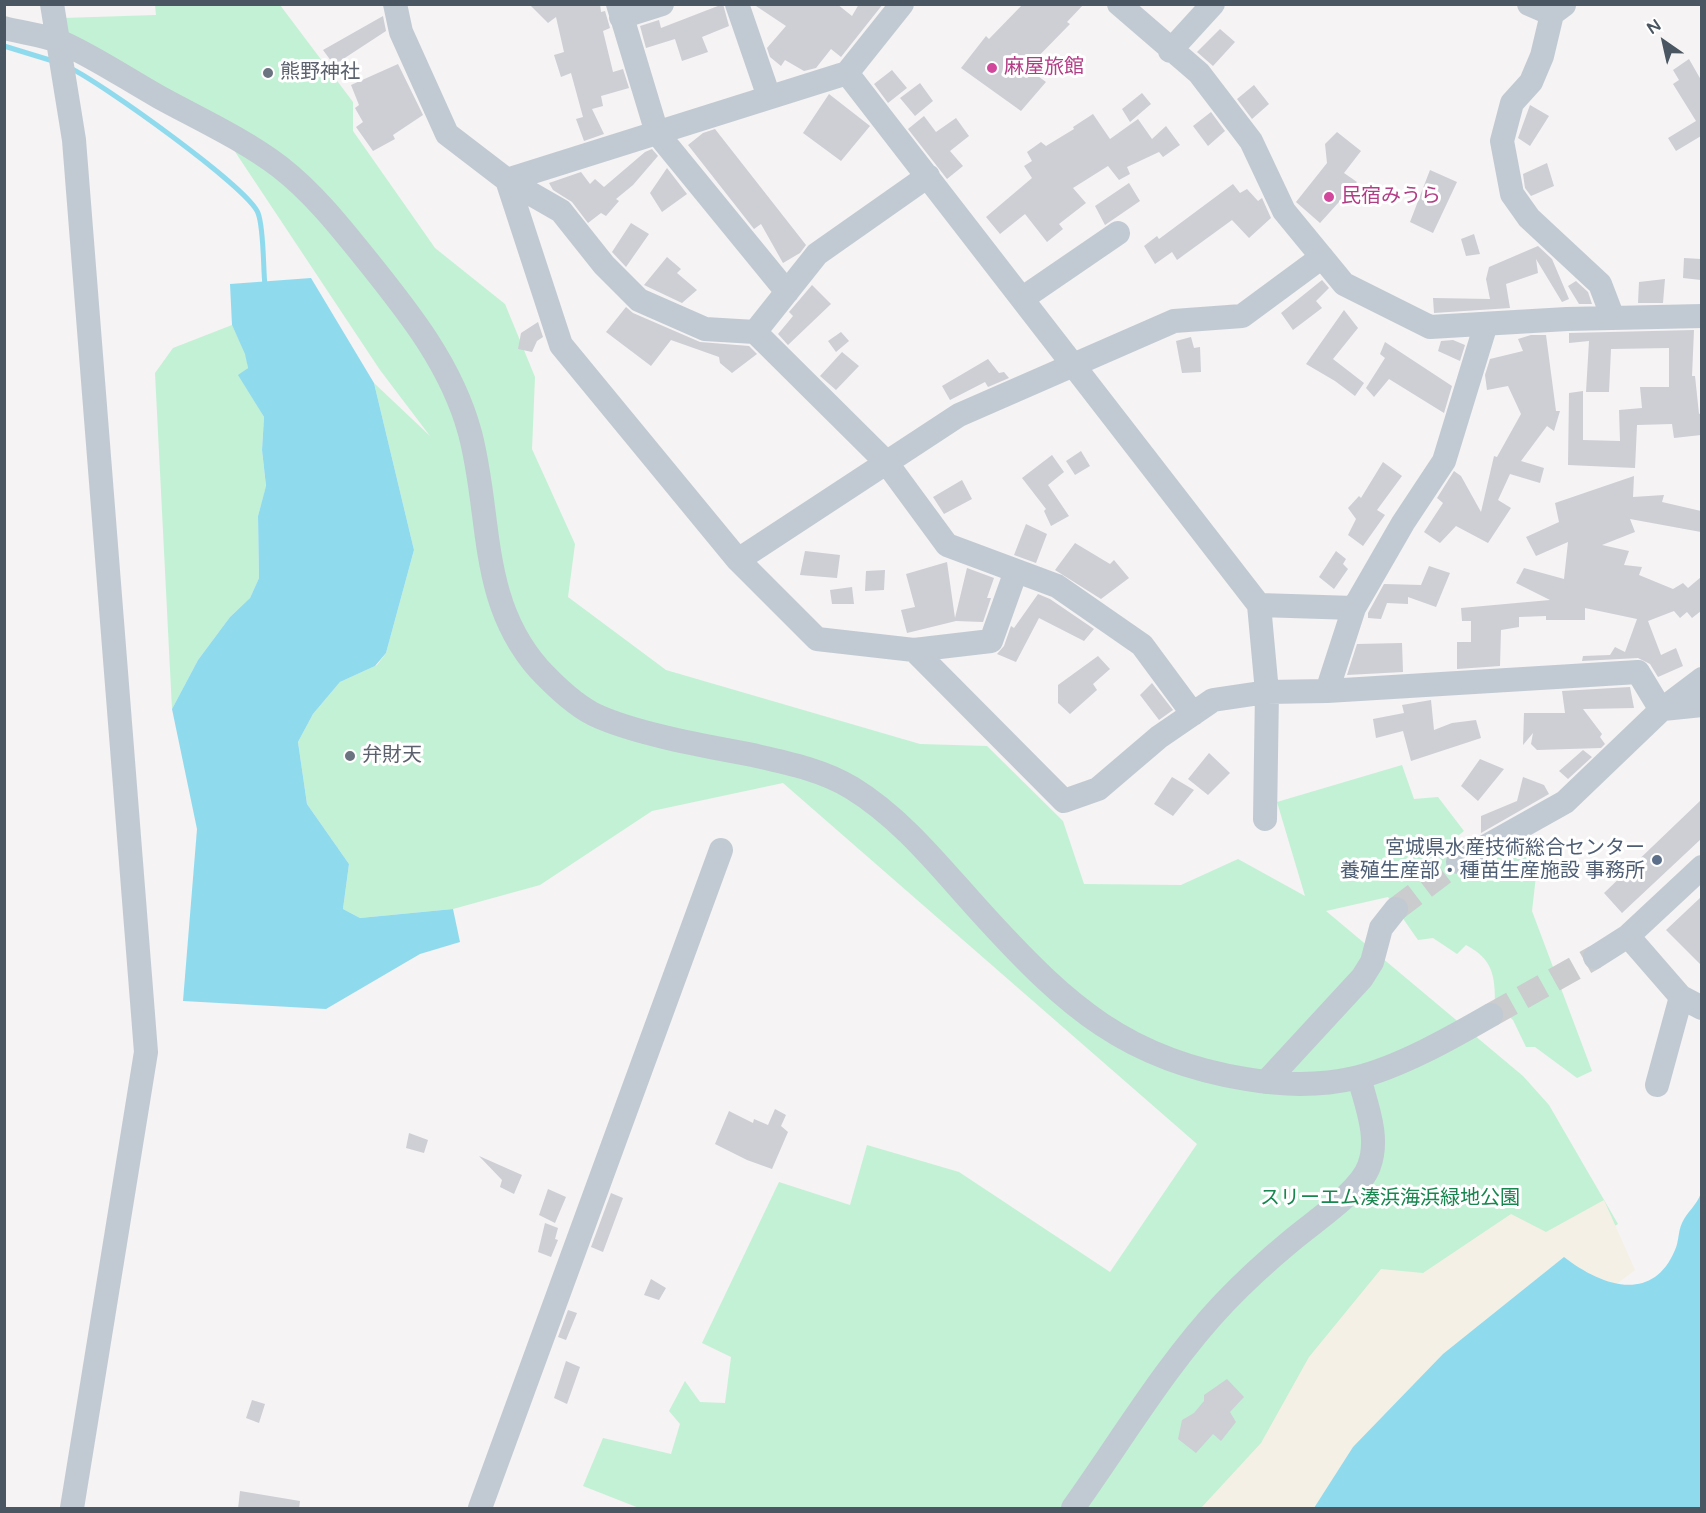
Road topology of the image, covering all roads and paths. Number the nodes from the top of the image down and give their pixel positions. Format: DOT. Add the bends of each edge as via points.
graph roads {
  1 [pos="52,4"];
  2 [pos="395,4"];
  3 [pos="662,4"];
  4 [pos="737,4"];
  5 [pos="902,4"];
  6 [pos="1119,4"];
  7 [pos="1213,4"];
  8 [pos="1530,4"];
  9 [pos="1558,9"];
  10 [pos="619,10"];
  11 [pos="4,28"];
  12 [pos="60,47"];
  13 [pos="1170,51"];
  14 [pos="847,73"];
  15 [pos="769,97"];
  16 [pos="657,133"];
  17 [pos="928,176"];
  18 [pos="507,180"];
  19 [pos="1118,233"];
  20 [pos="1322,257"];
  21 [pos="787,292"];
  22 [pos="1023,298"];
  23 [pos="1701,316"];
  24 [pos="1613,318"];
  25 [pos="1486,324"];
  26 [pos="755,332"];
  27 [pos="1073,363"];
  28 [pos="886,462"];
  29 [pos="738,560"];
  30 [pos="1016,571"];
  31 [pos="1259,605"];
  32 [pos="1354,608"];
  33 [pos="914,650"];
  34 [pos="1701,679"];
  35 [pos="1327,691"];
  36 [pos="1267,692"];
  37 [pos="1701,705"];
  38 [pos="1661,710"];
  39 [pos="1193,714"];
  40 [pos="1265,819"];
  41 [pos="721,850"];
  42 [pos="1458,862"];
  43 [pos="1701,867"];
  44 [pos="1396,909"];
  45 [pos="1628,936"];
  46 [pos="1595,957"];
  47 [pos="1691,1002"];
  48 [pos="1491,1015"];
  49 [pos="1359,1077"];
  50 [pos="1266,1083"];
  51 [pos="1657,1085"];
  52 [pos="72,1509"];
  53 [pos="480,1509"];
  54 [pos="1073,1509"];
  1 -- 12 [label="street"];
  2 -- 18 [label="street" via="401,32 447,134"];
  3 -- 10 [label="street"];
  4 -- 15 [label="street"];
  5 -- 14 [label="street"];
  6 -- 13 [label="street"];
  7 -- 13 [label="street"];
  8 -- 9 [label="street"];
  9 -- 24 [label="street" via="1531,82 1512,103 1502,141 1512,194 1529,218 1600,284"];
  10 -- 16 [label="street"];
  11 -- 12 [label="street"];
  12 -- 50 [label="street" via="280,167 335,221 419,327 444,369 469,431 501,608 534,662 565,694 592,713 628,726 796,765 851,787 918,842 1040,972 1075,1007 1103,1027 1151,1053 1202,1072"];
  12 -- 52 [label="street" via="74,140 146,1052"];
  13 -- 20 [label="street" via="1199,73 1251,141 1284,211"];
  14 -- 15 [label="street"];
  14 -- 17 [label="street"];
  15 -- 16 [label="street"];
  16 -- 18 [label="street"];
  16 -- 21 [label="street"];
  17 -- 21 [label="street" via="817,254"];
  17 -- 22 [label="street"];
  18 -- 26 [label="street" via="561,211 604,265 639,300 705,329"];
  18 -- 29 [label="street" via="561,345"];
  19 -- 22 [label="street"];
  20 -- 25 [label="street" via="1344,284 1430,327"];
  20 -- 27 [label="street" via="1242,316 1174,321"];
  21 -- 26 [label="street"];
  22 -- 27 [label="street"];
  23 -- 24 [label="street"];
  24 -- 25 [label="street"];
  25 -- 32 [label="street" via="1444,461"];
  26 -- 28 [label="street"];
  27 -- 28 [label="street" via="959,415"];
  27 -- 31 [label="street"];
  28 -- 29 [label="street"];
  28 -- 30 [label="street" via="947,545"];
  29 -- 33 [label="street" via="817,639"];
  30 -- 33 [label="street" via="991,641"];
  30 -- 39 [label="street" via="1057,586 1142,645"];
  31 -- 32 [label="street"];
  31 -- 36 [label="street"];
  32 -- 35 [label="street"];
  33 -- 39 [label="street" via="1064,801 1098,789 1159,737"];
  34 -- 38 [label="street"];
  35 -- 36 [label="street"];
  35 -- 38 [label="street" via="1638,672"];
  36 -- 39 [label="street" via="1213,700"];
  36 -- 40 [label="street"];
  37 -- 38 [label="street"];
  38 -- 42 [label="street" via="1565,802"];
  41 -- 53 [label="street"];
  43 -- 45 [label="street"];
  44 -- 50 [label="street" via="1382,928 1372,962 1362,978"];
  45 -- 46 [label="street"];
  45 -- 47 [label="street"];
  47 -- 51 [label="street"];
  48 -- 49 [label="street" via="1442,1043"];
  49 -- 50 [label="street" via="1304,1084"];
  49 -- 54 [label="street" via="1373,1133 1369,1168 1354,1187 1224,1303 1184,1350"];
}
